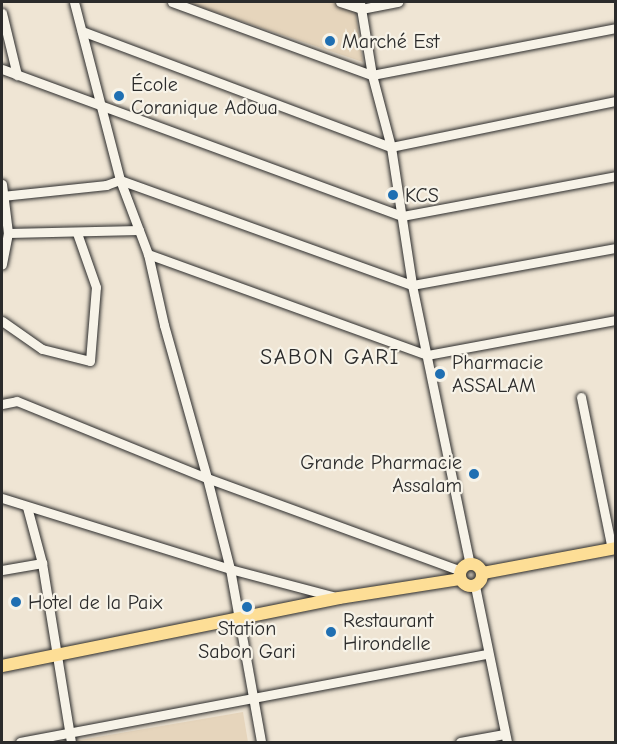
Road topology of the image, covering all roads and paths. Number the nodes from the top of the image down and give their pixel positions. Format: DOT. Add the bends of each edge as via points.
graph roads {
  1 [pos="74,2"];
  2 [pos="172,2"];
  3 [pos="340,2"];
  4 [pos="398,2"];
  5 [pos="360,5"];
  6 [pos="2,13"];
  7 [pos="615,28"];
  8 [pos="82,31"];
  9 [pos="2,69"];
  10 [pos="17,75"];
  11 [pos="372,75"];
  12 [pos="615,101"];
  13 [pos="101,105"];
  14 [pos="391,147"];
  15 [pos="615,176"];
  16 [pos="120,180"];
  17 [pos="2,184"];
  18 [pos="3,196"];
  19 [pos="402,216"];
  20 [pos="139,230"];
  21 [pos="8,233"];
  22 [pos="77,233"];
  23 [pos="615,248"];
  24 [pos="4,250"];
  25 [pos="148,254"];
  26 [pos="2,264"];
  27 [pos="412,285"];
  28 [pos="615,320"];
  29 [pos="2,321"];
  30 [pos="427,355"];
  31 [pos="581,397"];
  32 [pos="2,404"];
  33 [pos="207,478"];
  34 [pos="2,498"];
  35 [pos="27,507"];
  36 [pos="614,548"];
  37 [pos="42,563"];
  38 [pos="230,569"];
  39 [pos="2,570"];
  40 [pos="464,571"];
  41 [pos="483,573"];
  42 [pos="475,586"];
  43 [pos="339,598"];
  44 [pos="238,619"];
  45 [pos="487,654"];
  46 [pos="58,655"];
  47 [pos="2,666"];
  48 [pos="251,698"];
  49 [pos="70,738"];
  50 [pos="505,738"];
  51 [pos="20,742"];
  52 [pos="261,742"];
  53 [pos="460,742"];
  1 -- 8 [label="street"];
  2 -- 11 [label="street"];
  3 -- 5 [label="street"];
  4 -- 5 [label="street"];
  5 -- 11 [label="street"];
  6 -- 10 [label="street"];
  7 -- 11 [label="street"];
  8 -- 13 [label="street"];
  8 -- 14 [label="street"];
  9 -- 10 [label="street"];
  10 -- 13 [label="street"];
  11 -- 14 [label="street"];
  12 -- 14 [label="street"];
  13 -- 16 [label="street"];
  13 -- 19 [label="street"];
  14 -- 19 [label="street"];
  15 -- 19 [label="street"];
  16 -- 18 [label="street" via="106,185"];
  16 -- 20 [label="street"];
  16 -- 27 [label="street"];
  17 -- 18 [label="street"];
  18 -- 21 [label="street"];
  19 -- 27 [label="street"];
  20 -- 22 [label="street"];
  20 -- 25 [label="street"];
  21 -- 22 [label="street"];
  21 -- 24 [label="street"];
  22 -- 29 [label="street" via="96,287 90,361 42,349"];
  23 -- 27 [label="street"];
  24 -- 26 [label="street"];
  25 -- 30 [label="street"];
  25 -- 33 [label="street"];
  27 -- 30 [label="street"];
  28 -- 30 [label="street"];
  30 -- 40 [label="street"];
  31 -- 36 [label="street"];
  32 -- 33 [label="street" via="17,401"];
  33 -- 38 [label="street"];
  33 -- 40 [label="street"];
  34 -- 35 [label="street"];
  35 -- 37 [label="street"];
  35 -- 38 [label="street"];
  36 -- 41 [label="main road"];
  37 -- 39 [label="street"];
  37 -- 46 [label="street"];
  38 -- 43 [label="street"];
  38 -- 44 [label="street"];
  40 -- 41 [label="main road" via="477,565"];
  40 -- 42 [label="main road" via="468,586"];
  40 -- 43 [label="main road"];
  41 -- 42 [label="main road"];
  42 -- 45 [label="street"];
  43 -- 44 [label="main road"];
  44 -- 46 [label="main road"];
  44 -- 48 [label="street"];
  45 -- 48 [label="street"];
  45 -- 50 [label="street"];
  46 -- 47 [label="main road"];
  46 -- 49 [label="street"];
  48 -- 49 [label="street"];
  48 -- 52 [label="street"];
  49 -- 51 [label="street"];
  50 -- 53 [label="street"];
}
